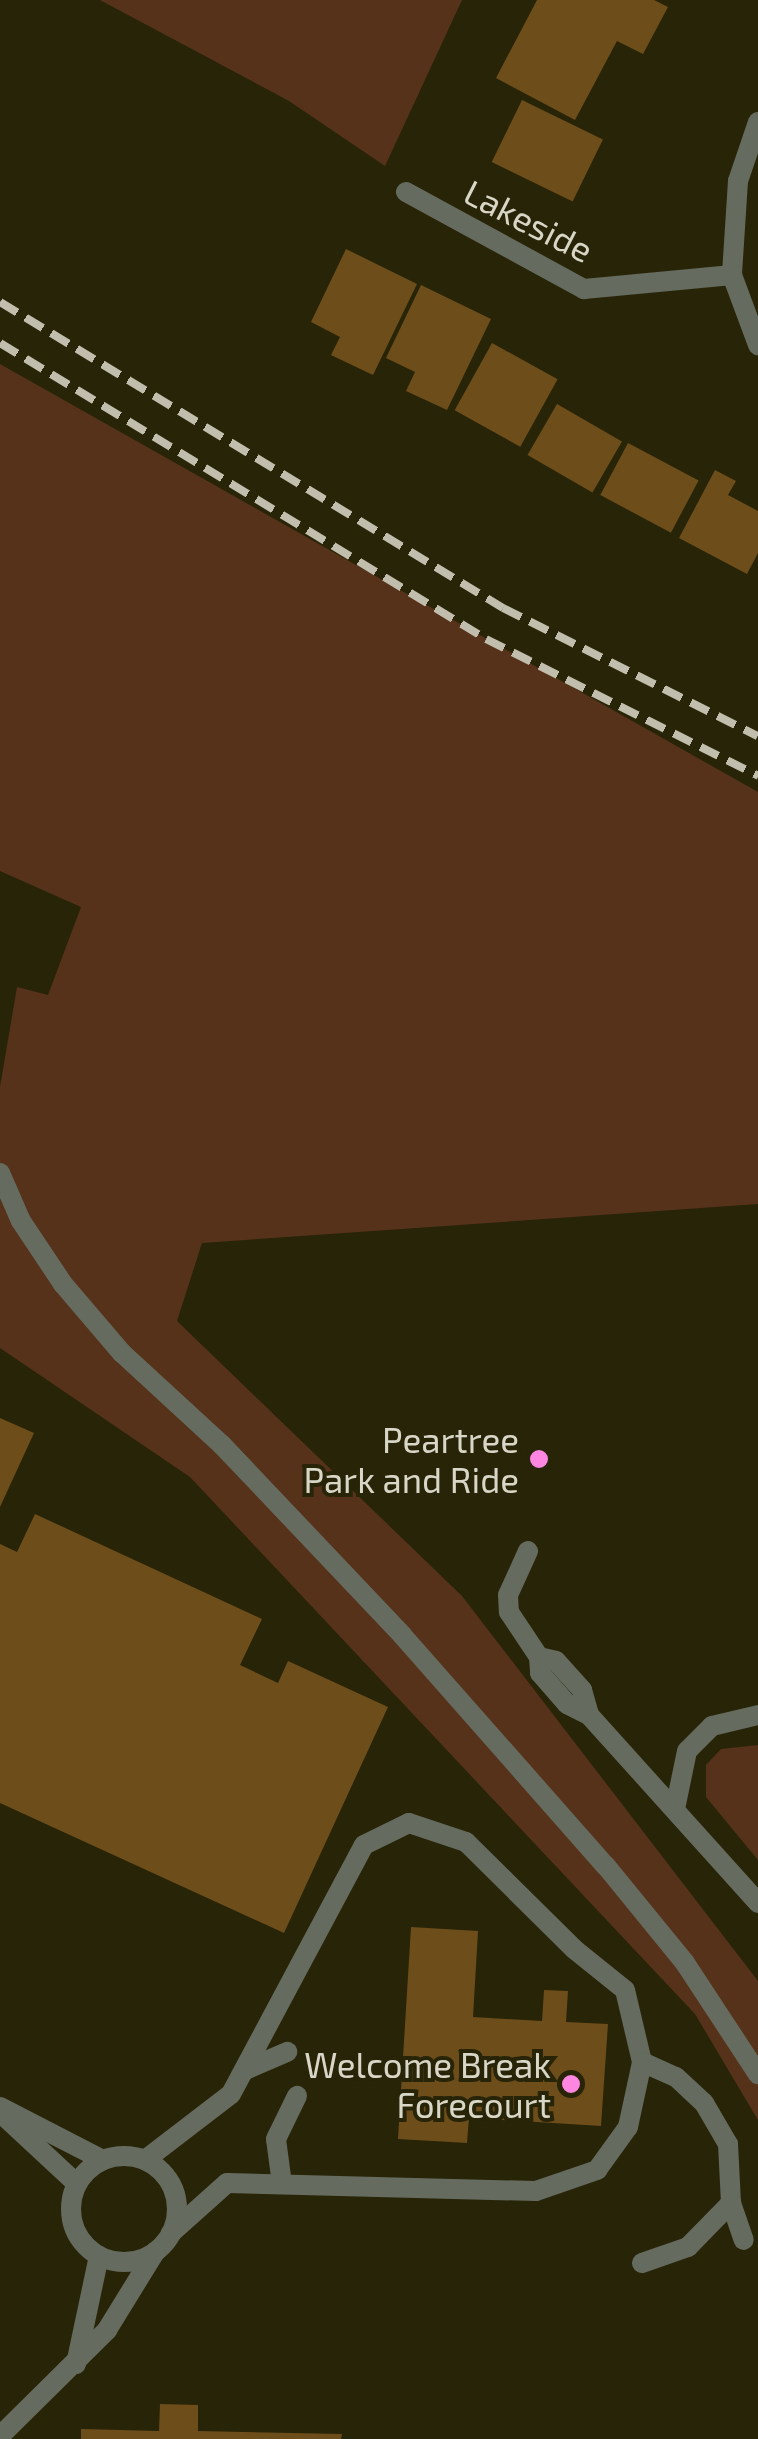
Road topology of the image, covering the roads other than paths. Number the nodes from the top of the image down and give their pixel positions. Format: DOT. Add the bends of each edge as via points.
graph roads {
  1 [pos="758,122"];
  2 [pos="406,192"];
  3 [pos="732,276"];
  4 [pos="758,345"];
  5 [pos="0,1173"];
  6 [pos="528,1551"];
  7 [pos="758,1714"];
  8 [pos="676,1809"];
  9 [pos="758,1903"];
  10 [pos="545,1940"];
  11 [pos="574,1950"];
  12 [pos="287,2052"];
  13 [pos="642,2062"];
  14 [pos="245,2070"];
  15 [pos="758,2074"];
  16 [pos="297,2096"];
  17 [pos="0,2110"];
  18 [pos="103,2160"];
  19 [pos="145,2160"];
  20 [pos="77,2184"];
  21 [pos="282,2184"];
  22 [pos="730,2203"];
  23 [pos="171,2233"];
  24 [pos="744,2240"];
  25 [pos="155,2252"];
  26 [pos="100,2256"];
  27 [pos="642,2263"];
  28 [pos="75,2366"];
  29 [pos="0,2436"];
  1 -- 3 [label="street" via="738,180"];
  2 -- 3 [label="street, Lakeside" via="584,289"];
  3 -- 4 [label="street"];
  5 -- 15 [label="street" via="21,1221 75,1298 389,1622 568,1823 685,1963"];
  6 -- 8 [label="street" via="508,1595 509,1612 539,1657 540,1673"];
  7 -- 8 [label="street" via="712,1726 687,1750"];
  8 -- 9 [label="street"];
  10 -- 11 [label="street"];
  11 -- 13 [label="street" via="625,1990"];
  11 -- 14 [label="street" via="466,1842 410,1822 364,1845"];
  12 -- 14 [label="street"];
  13 -- 21 [label="street" via="628,2127 597,2170 536,2191"];
  13 -- 22 [label="street" via="676,2077 704,2103 728,2144"];
  14 -- 19 [label="street" via="231,2094"];
  16 -- 21 [label="street" via="276,2138"];
  17 -- 18 [label="street"];
  17 -- 20 [label="street"];
  18 -- 19 [label="street"];
  18 -- 20 [label="street"];
  19 -- 23 [label="street" via="170,2184 176,2200"];
  20 -- 26 [label="street" via="71,2216 76,2232"];
  21 -- 23 [label="street" via="226,2183"];
  22 -- 24 [label="street"];
  22 -- 27 [label="street" via="688,2247"];
  23 -- 25 [label="street"];
  25 -- 26 [label="street" via="128,2262"];
  25 -- 28 [label="street" via="107,2330"];
  26 -- 28 [label="street"];
  28 -- 29 [label="street"];
}
